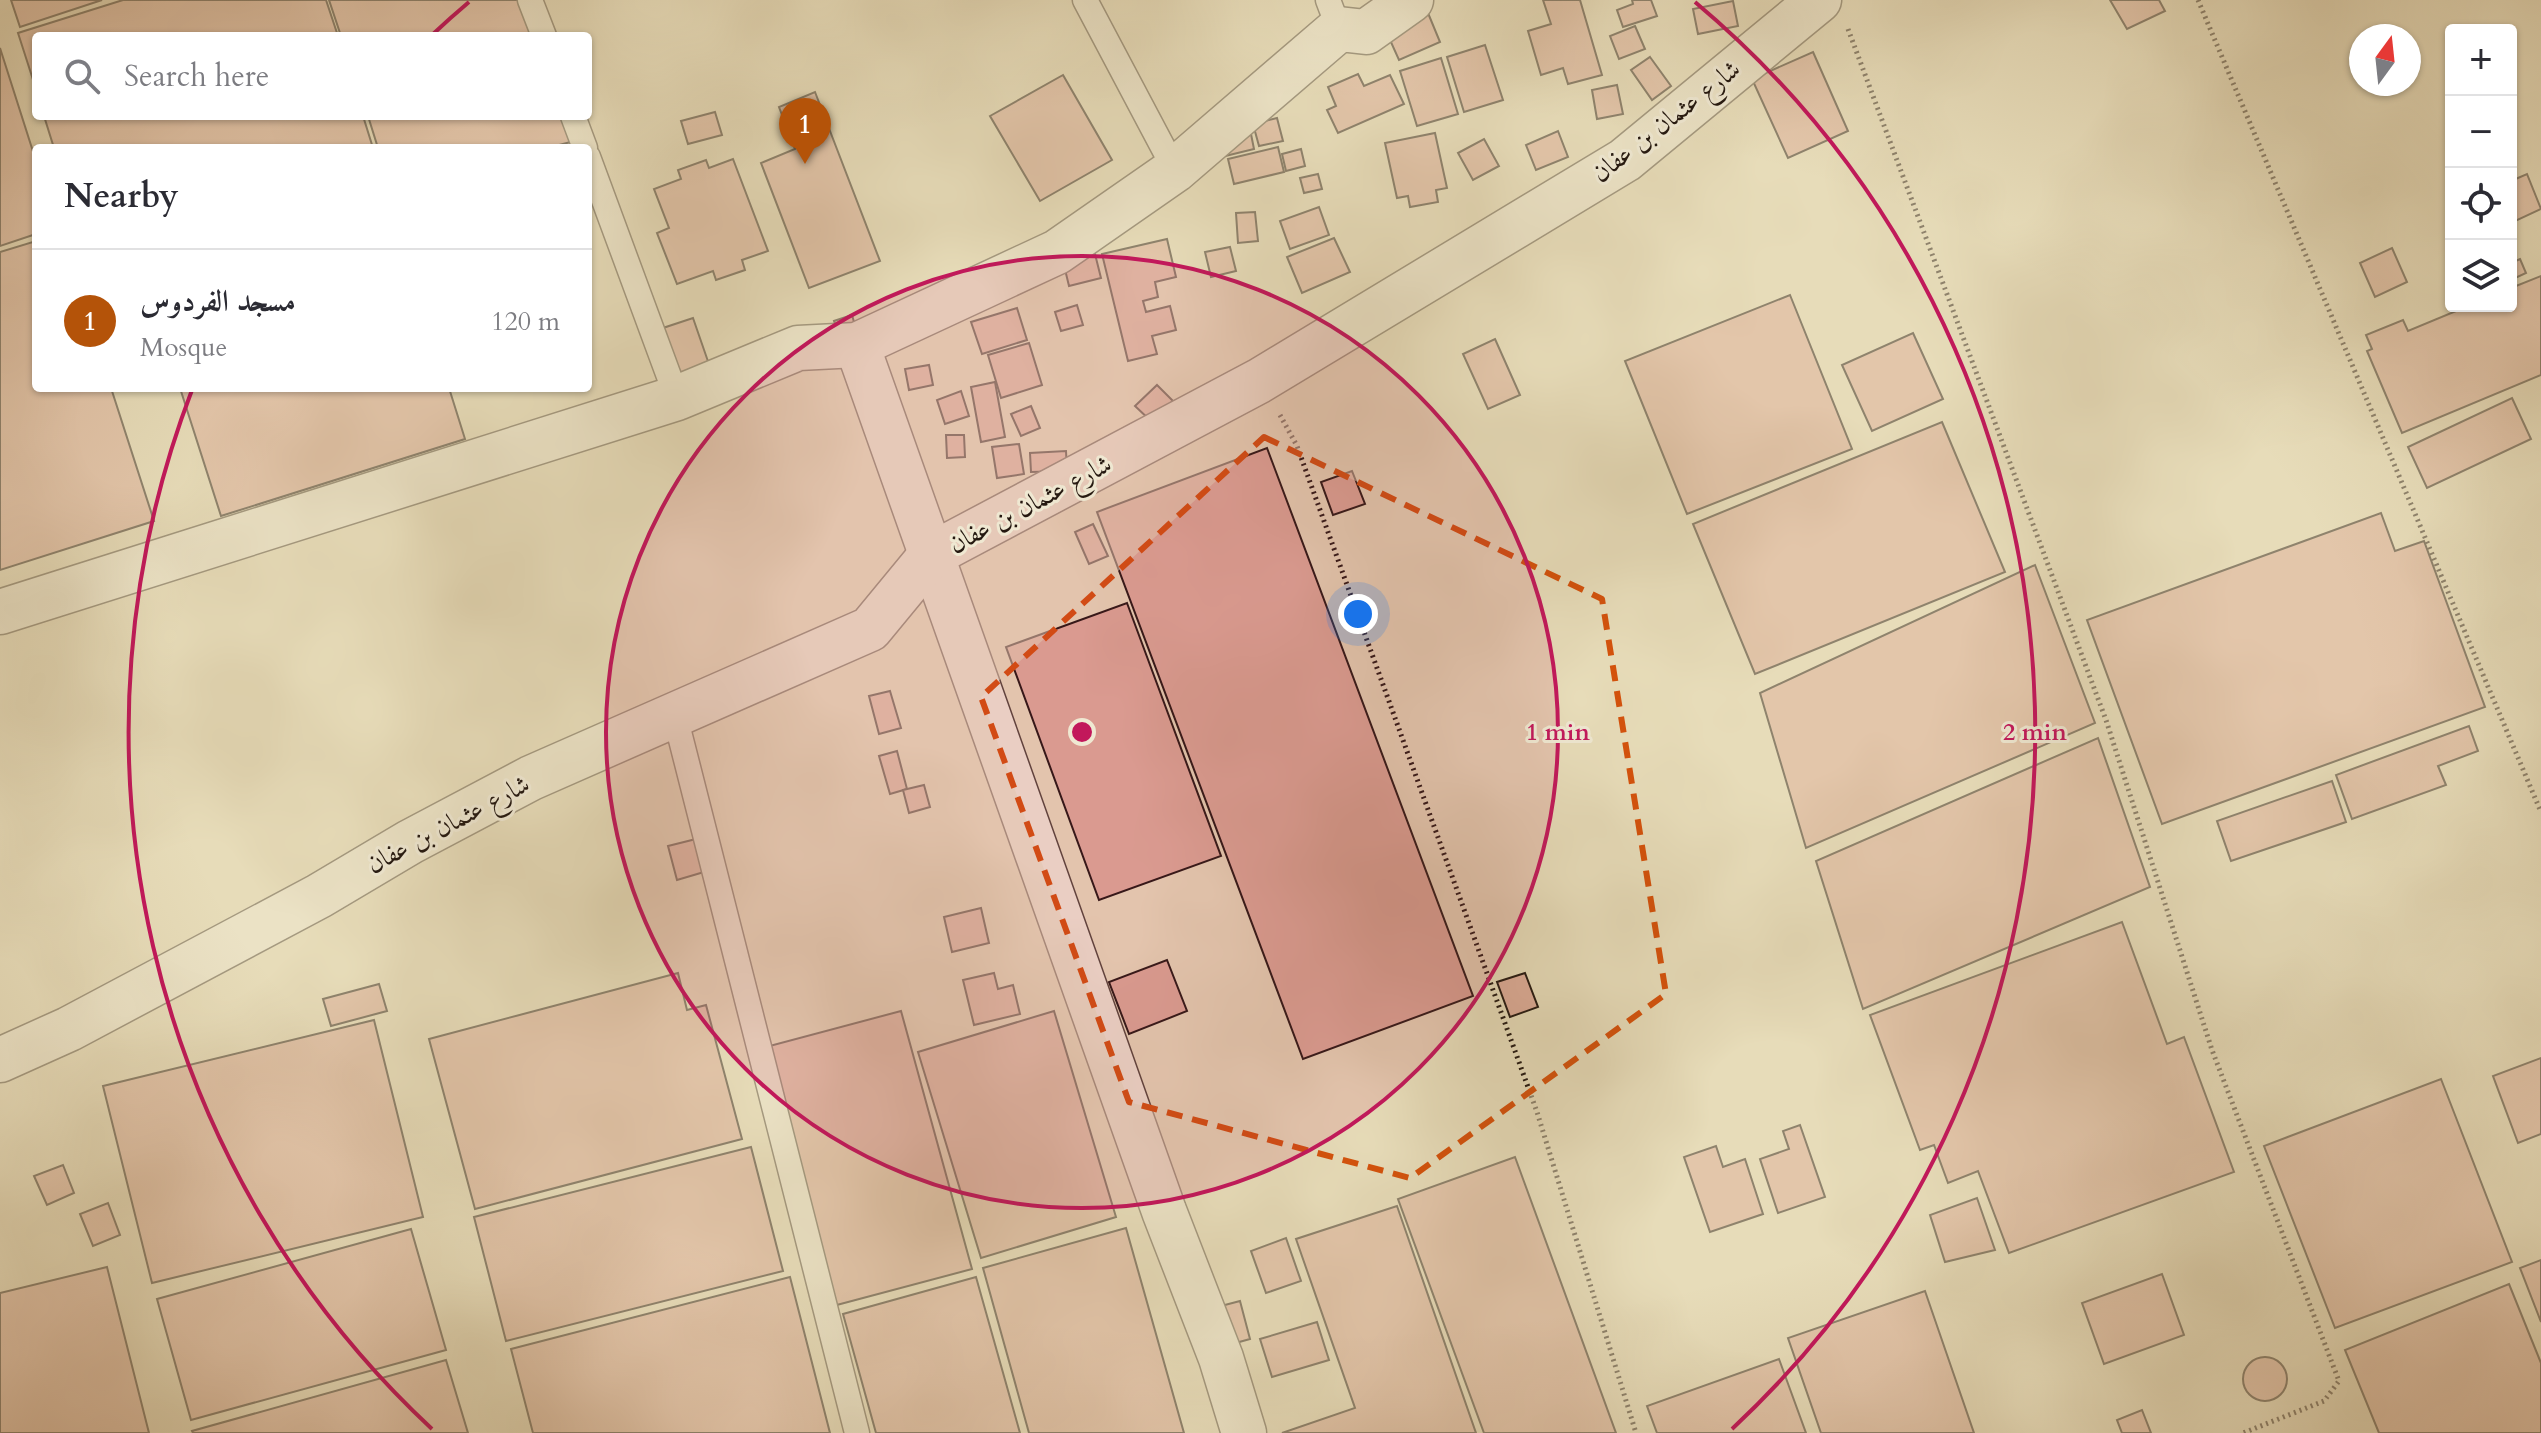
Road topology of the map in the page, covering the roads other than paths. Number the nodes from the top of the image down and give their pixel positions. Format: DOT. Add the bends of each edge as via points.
graph roads {
  1 [pos="530,0"];
  2 [pos="1085,0"];
  3 [pos="1411,0"];
  4 [pos="1831,7"];
  5 [pos="1334,15"];
  6 [pos="542,32"];
  7 [pos="574,120"];
  8 [pos="584,144"];
  9 [pos="592,168"];
  10 [pos="1175,170"];
  11 [pos="857,345"];
  12 [pos="677,398"];
  13 [pos="931,555"];
  14 [pos="0,612"];
  15 [pos="675,716"];
  16 [pos="0,1060"];
  17 [pos="857,1433"];
  18 [pos="1244,1433"];
  1 -- 6 [label="lane"];
  2 -- 10 [label="lane"];
  3 -- 5 [label="street" via="1366,32"];
  4 -- 13 [label="street, شارع عثمان بن عفان" via="1625,160 1259,381"];
  5 -- 10 [label="street"];
  7 -- 8 [label="lane"];
  9 -- 12 [label="lane"];
  10 -- 11 [label="street" via="1057,252"];
  11 -- 12 [label="street" via="798,348"];
  11 -- 13 [label="street"];
  12 -- 14 [label="street"];
  13 -- 15 [label="street, شارع عثمان بن عفان" via="870,629"];
  13 -- 18 [label="street"];
  15 -- 16 [label="street, شارع عثمان بن عفان" via="531,778 69,1029"];
  15 -- 17 [label="lane"];
}
